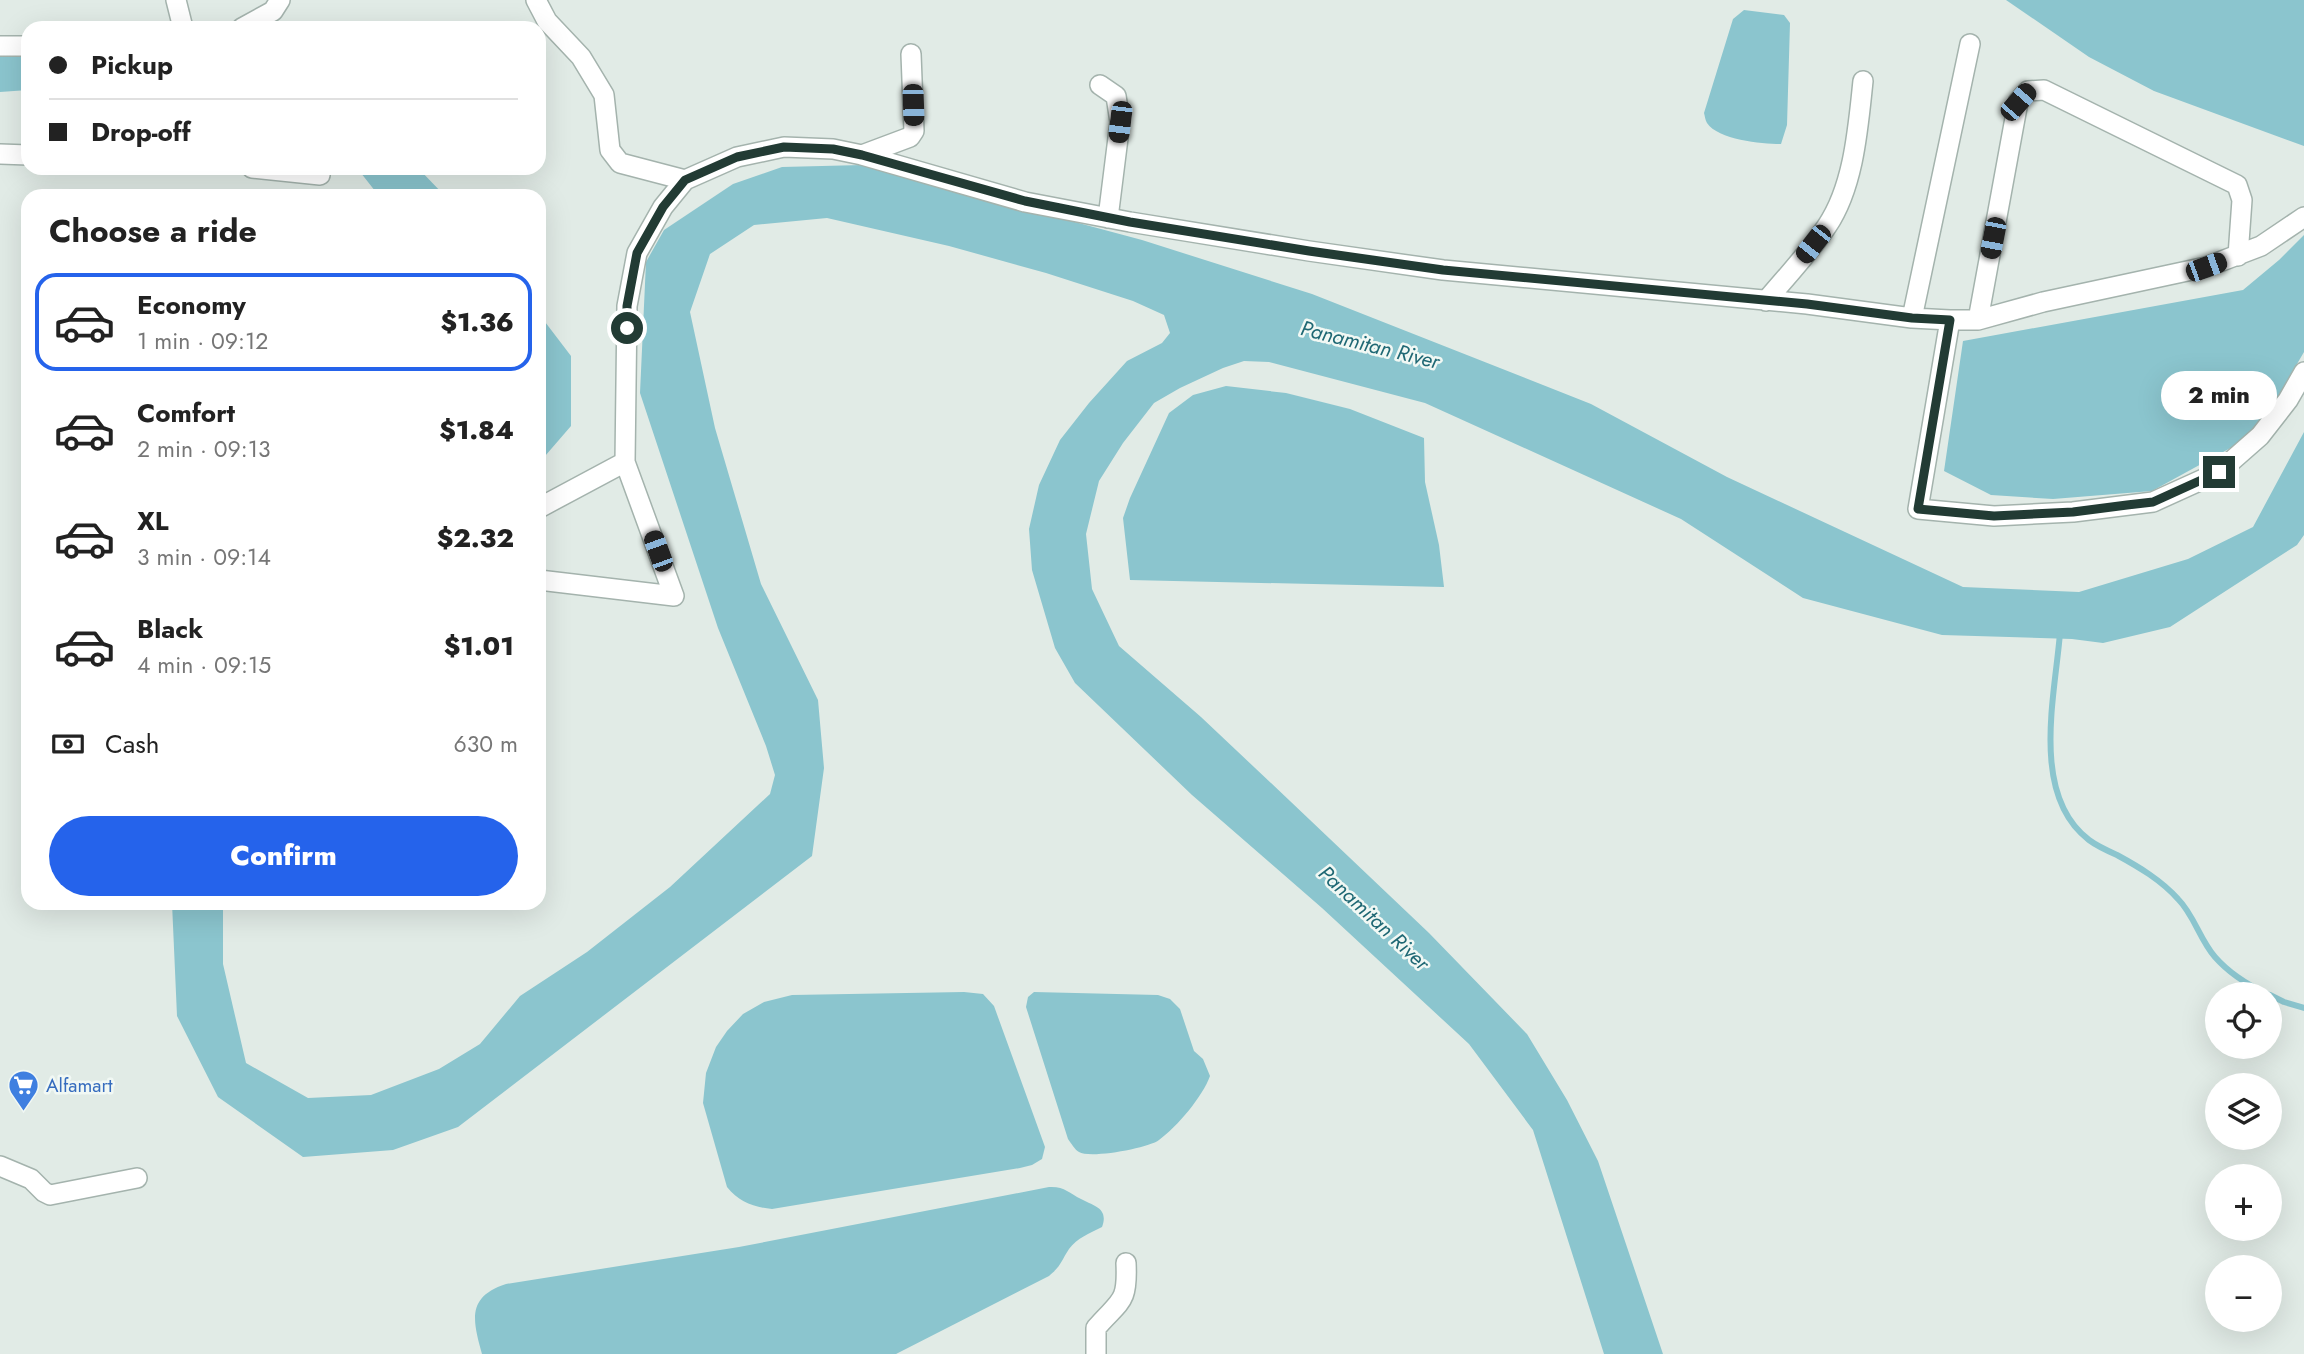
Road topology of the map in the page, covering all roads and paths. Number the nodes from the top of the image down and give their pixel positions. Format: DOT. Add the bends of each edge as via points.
graph roads {
  1 [pos="176,0"];
  2 [pos="280,0"];
  3 [pos="536,0"];
  4 [pos="181,21"];
  5 [pos="255,21"];
  6 [pos="1970,44"];
  7 [pos="0,46"];
  8 [pos="21,46"];
  9 [pos="911,54"];
  10 [pos="1863,81"];
  11 [pos="1100,85"];
  12 [pos="0,154"];
  13 [pos="21,155"];
  14 [pos="862,155"];
  15 [pos="685,180"];
  16 [pos="2304,217"];
  17 [pos="1108,218"];
  18 [pos="2238,256"];
  19 [pos="1766,301"];
  20 [pos="1912,318"];
  21 [pos="1950,320"];
  22 [pos="1978,320"];
  23 [pos="2304,372"];
  24 [pos="625,462"];
  25 [pos="546,504"];
  26 [pos="546,581"];
  27 [pos="0,1166"];
  28 [pos="137,1178"];
  29 [pos="1126,1263"];
  30 [pos="1096,1354"];
  1 -- 4 [label="street"];
  2 -- 5 [label="street" via="273,11"];
  3 -- 15 [label="street" via="547,21 582,57 604,95 610,150 620,163"];
  6 -- 20 [label="street"];
  7 -- 8 [label="street"];
  9 -- 14 [label="street" via="914,131 910,137"];
  10 -- 19 [label="street" via="1846,187 1828,225"];
  11 -- 17 [label="street" via="1116,96 1120,122"];
  12 -- 13 [label="street"];
  14 -- 15 [label="street" via="784,147 737,157"];
  14 -- 17 [label="street" via="1025,201"];
  15 -- 24 [label="street" via="663,207 637,253 627,306"];
  16 -- 18 [label="street"];
  17 -- 19 [label="street" via="1443,270"];
  18 -- 22 [label="street"];
  18 -- 22 [label="street" via="2242,200 2237,185 2044,90 2028,90 2018,102"];
  19 -- 20 [label="street"];
  20 -- 21 [label="street"];
  21 -- 22 [label="street"];
  21 -- 23 [label="street" via="1918,509 1994,516 2153,502 2219,472 2260,436"];
  24 -- 25 [label="street"];
  24 -- 26 [label="street" via="674,596"];
  27 -- 28 [label="street" via="31,1179 50,1195"];
  29 -- 30 [label="street" via="1127,1287 1115,1310 1096,1328"];
}
